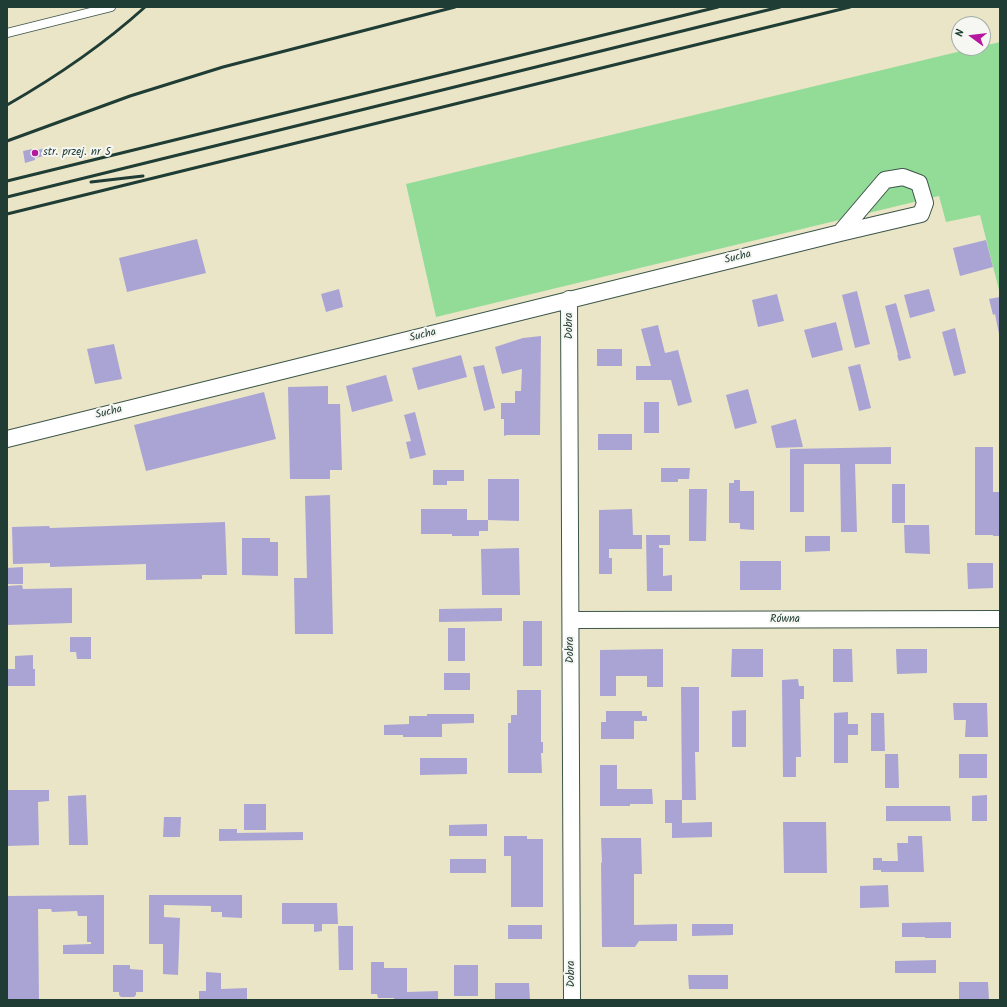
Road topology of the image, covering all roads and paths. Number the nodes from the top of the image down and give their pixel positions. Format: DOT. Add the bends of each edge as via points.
graph roads {
  1 [pos="111,7"];
  2 [pos="7,33"];
  3 [pos="840,233"];
  4 [pos="569,299"];
  5 [pos="7,439"];
  6 [pos="1000,619"];
  7 [pos="571,620"];
  8 [pos="572,1000"];
  1 -- 2 [label="lane"];
  3 -- 3 [label="street, Sucha" via="920,214 925,203 919,183 903,177 886,180"];
  3 -- 4 [label="street, Sucha"];
  4 -- 5 [label="street, Sucha"];
  4 -- 7 [label="street, Dobra"];
  6 -- 7 [label="street, Równa"];
  7 -- 8 [label="street, Dobra"];
}
